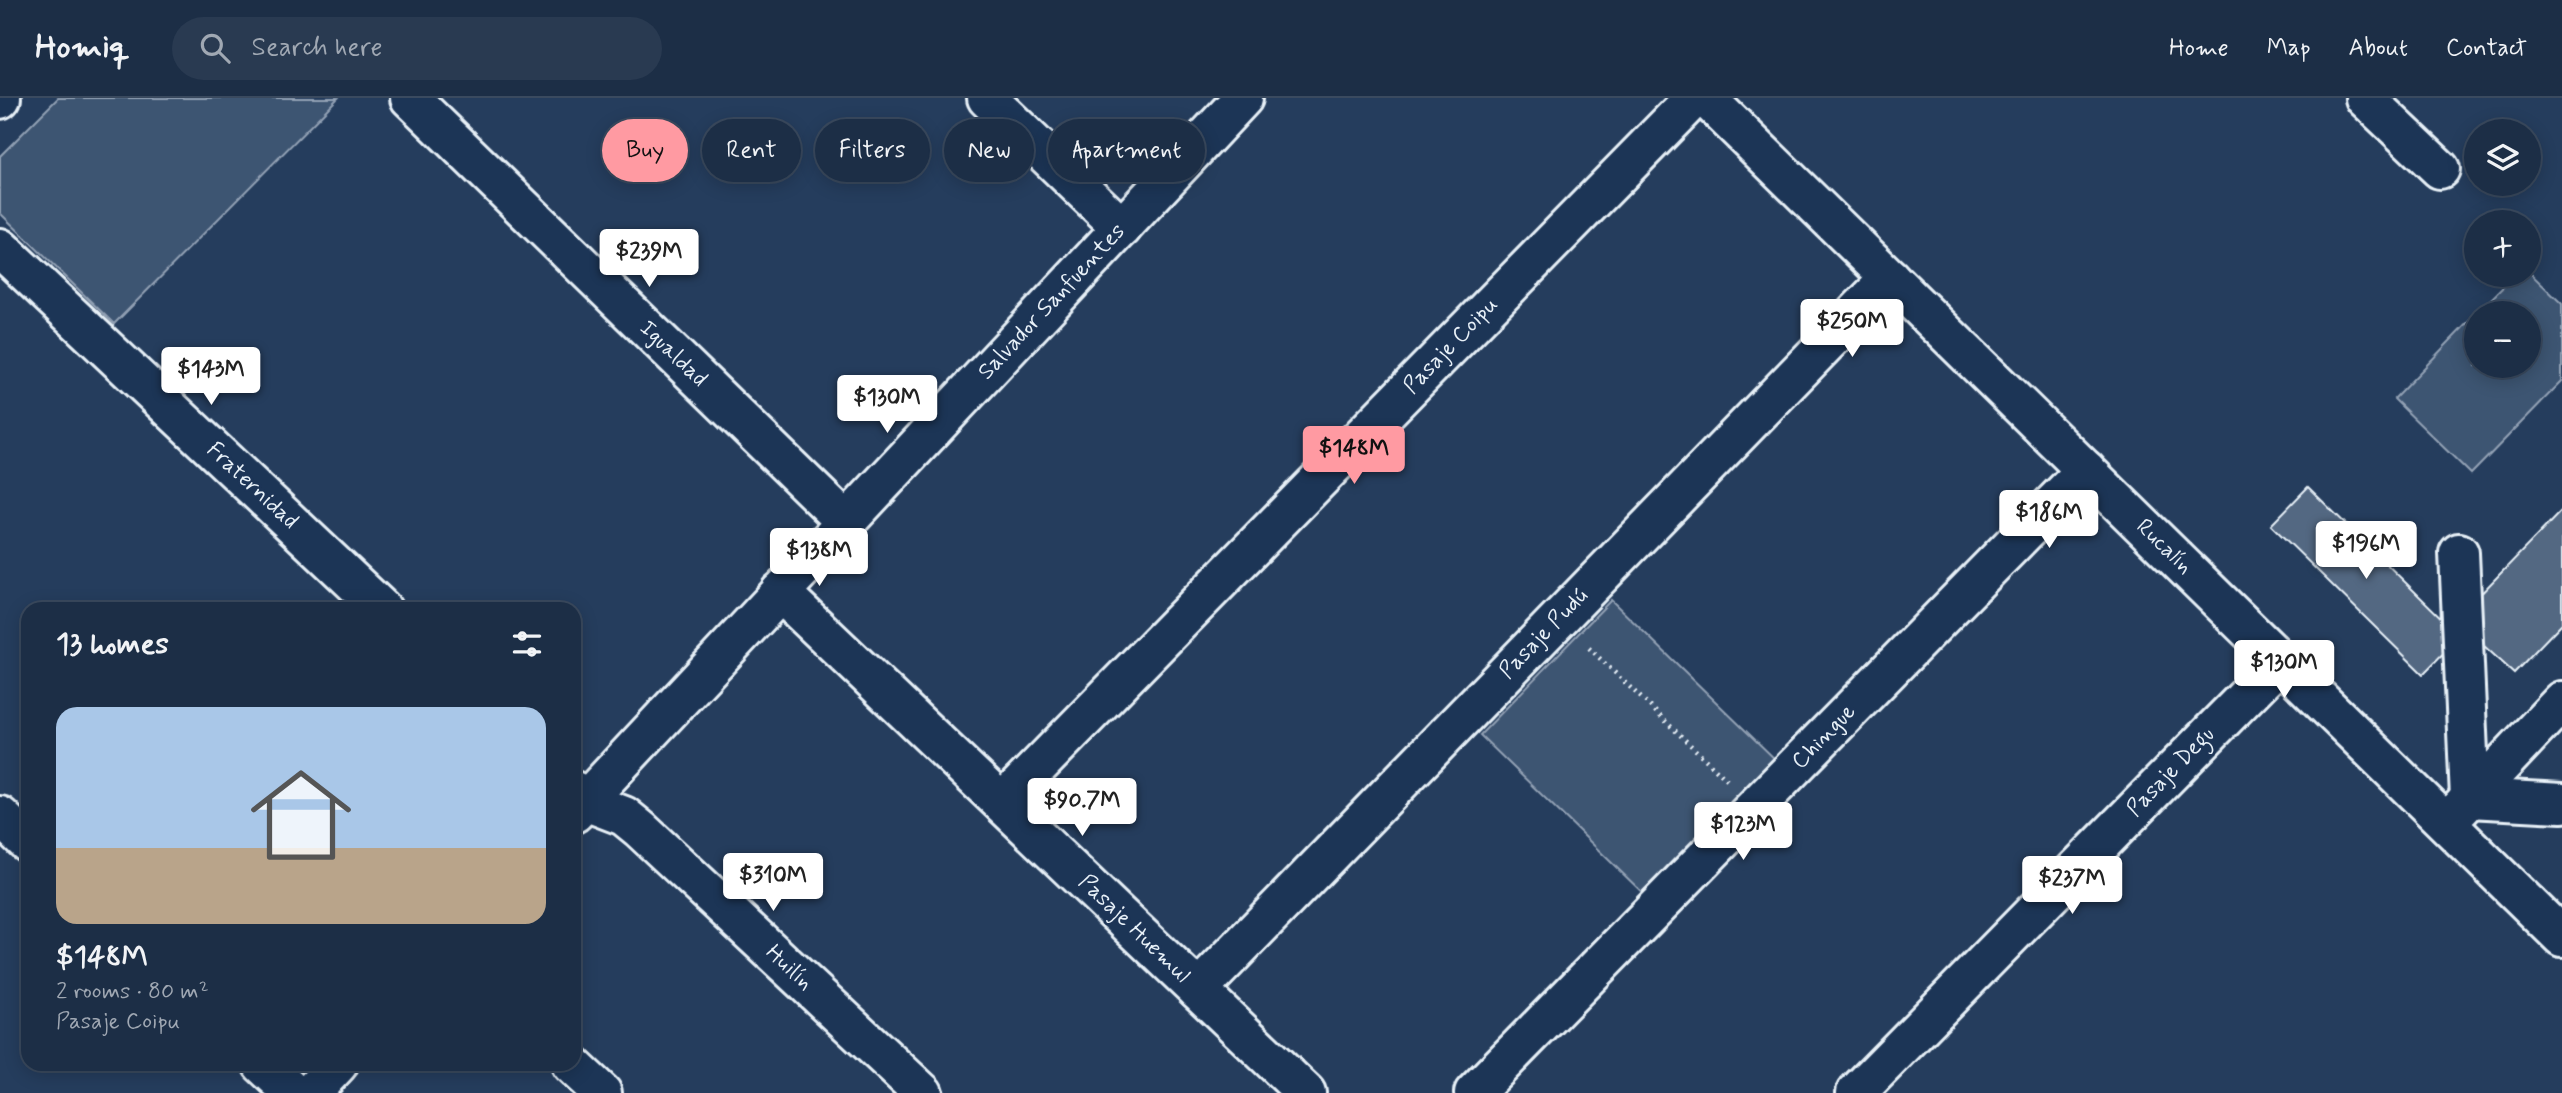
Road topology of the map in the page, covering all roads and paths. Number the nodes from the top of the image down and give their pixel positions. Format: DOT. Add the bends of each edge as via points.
graph roads {
  1 [pos="410,98"];
  2 [pos="987,98"];
  3 [pos="1243,98"];
  4 [pos="1694,98"];
  5 [pos="1706,98"];
  6 [pos="2365,98"];
  7 [pos="2440,169"];
  8 [pos="1122,228"];
  9 [pos="0,248"];
  10 [pos="1890,278"];
  11 [pos="2086,470"];
  12 [pos="846,522"];
  13 [pos="2459,553"];
  14 [pos="780,592"];
  15 [pos="375,602"];
  16 [pos="1559,619"];
  17 [pos="2281,661"];
  18 [pos="2562,701"];
  19 [pos="581,799"];
  20 [pos="581,803"];
  21 [pos="1002,803"];
  22 [pos="2562,803"];
  23 [pos="1755,807"];
  24 [pos="2458,811"];
  25 [pos="0,816"];
  26 [pos="21,836"];
  27 [pos="2562,937"];
  28 [pos="1198,990"];
  29 [pos="269,1071"];
  30 [pos="331,1071"];
  31 [pos="578,1071"];
  32 [pos="293,1093"];
  33 [pos="311,1093"];
  34 [pos="602,1093"];
  35 [pos="923,1093"];
  36 [pos="1306,1093"];
  37 [pos="1474,1093"];
  38 [pos="1856,1093"];
  1 -- 12 [label="street, Igualdad"];
  2 -- 8 [label="street"];
  3 -- 8 [label="street, Salvador Sanfuentes"];
  4 -- 21 [label="street, Pasaje Coipu"];
  5 -- 10 [label="street, Rucalín"];
  6 -- 7 [label="street"];
  8 -- 12 [label="street, Salvador Sanfuentes"];
  9 -- 15 [label="street, Fraternidad"];
  10 -- 11 [label="street, Rucalín"];
  10 -- 16 [label="street, Pasaje Pudú"];
  11 -- 17 [label="street, Rucalín"];
  11 -- 23 [label="street, Chingue"];
  12 -- 14 [label="street, Salvador Sanfuentes"];
  13 -- 24 [label="street"];
  14 -- 19 [label="street, Salvador Sanfuentes"];
  14 -- 21 [label="street, Pasaje Huemul"];
  16 -- 23 [label="path"];
  16 -- 28 [label="street, Pasaje Pudú"];
  17 -- 24 [label="street, Rucalín"];
  17 -- 38 [label="street, Pasaje Degu"];
  18 -- 24 [label="street"];
  20 -- 35 [label="street, Huilín" via="614,811 632,822"];
  21 -- 28 [label="street, Pasaje Huemul"];
  22 -- 24 [label="street"];
  23 -- 37 [label="street, Chingue"];
  24 -- 27 [label="street, Rucalín"];
  25 -- 26 [label="street"];
  28 -- 36 [label="street, Pasaje Huemul"];
  29 -- 32 [label="street"];
  30 -- 33 [label="street"];
  31 -- 34 [label="street"];
}
